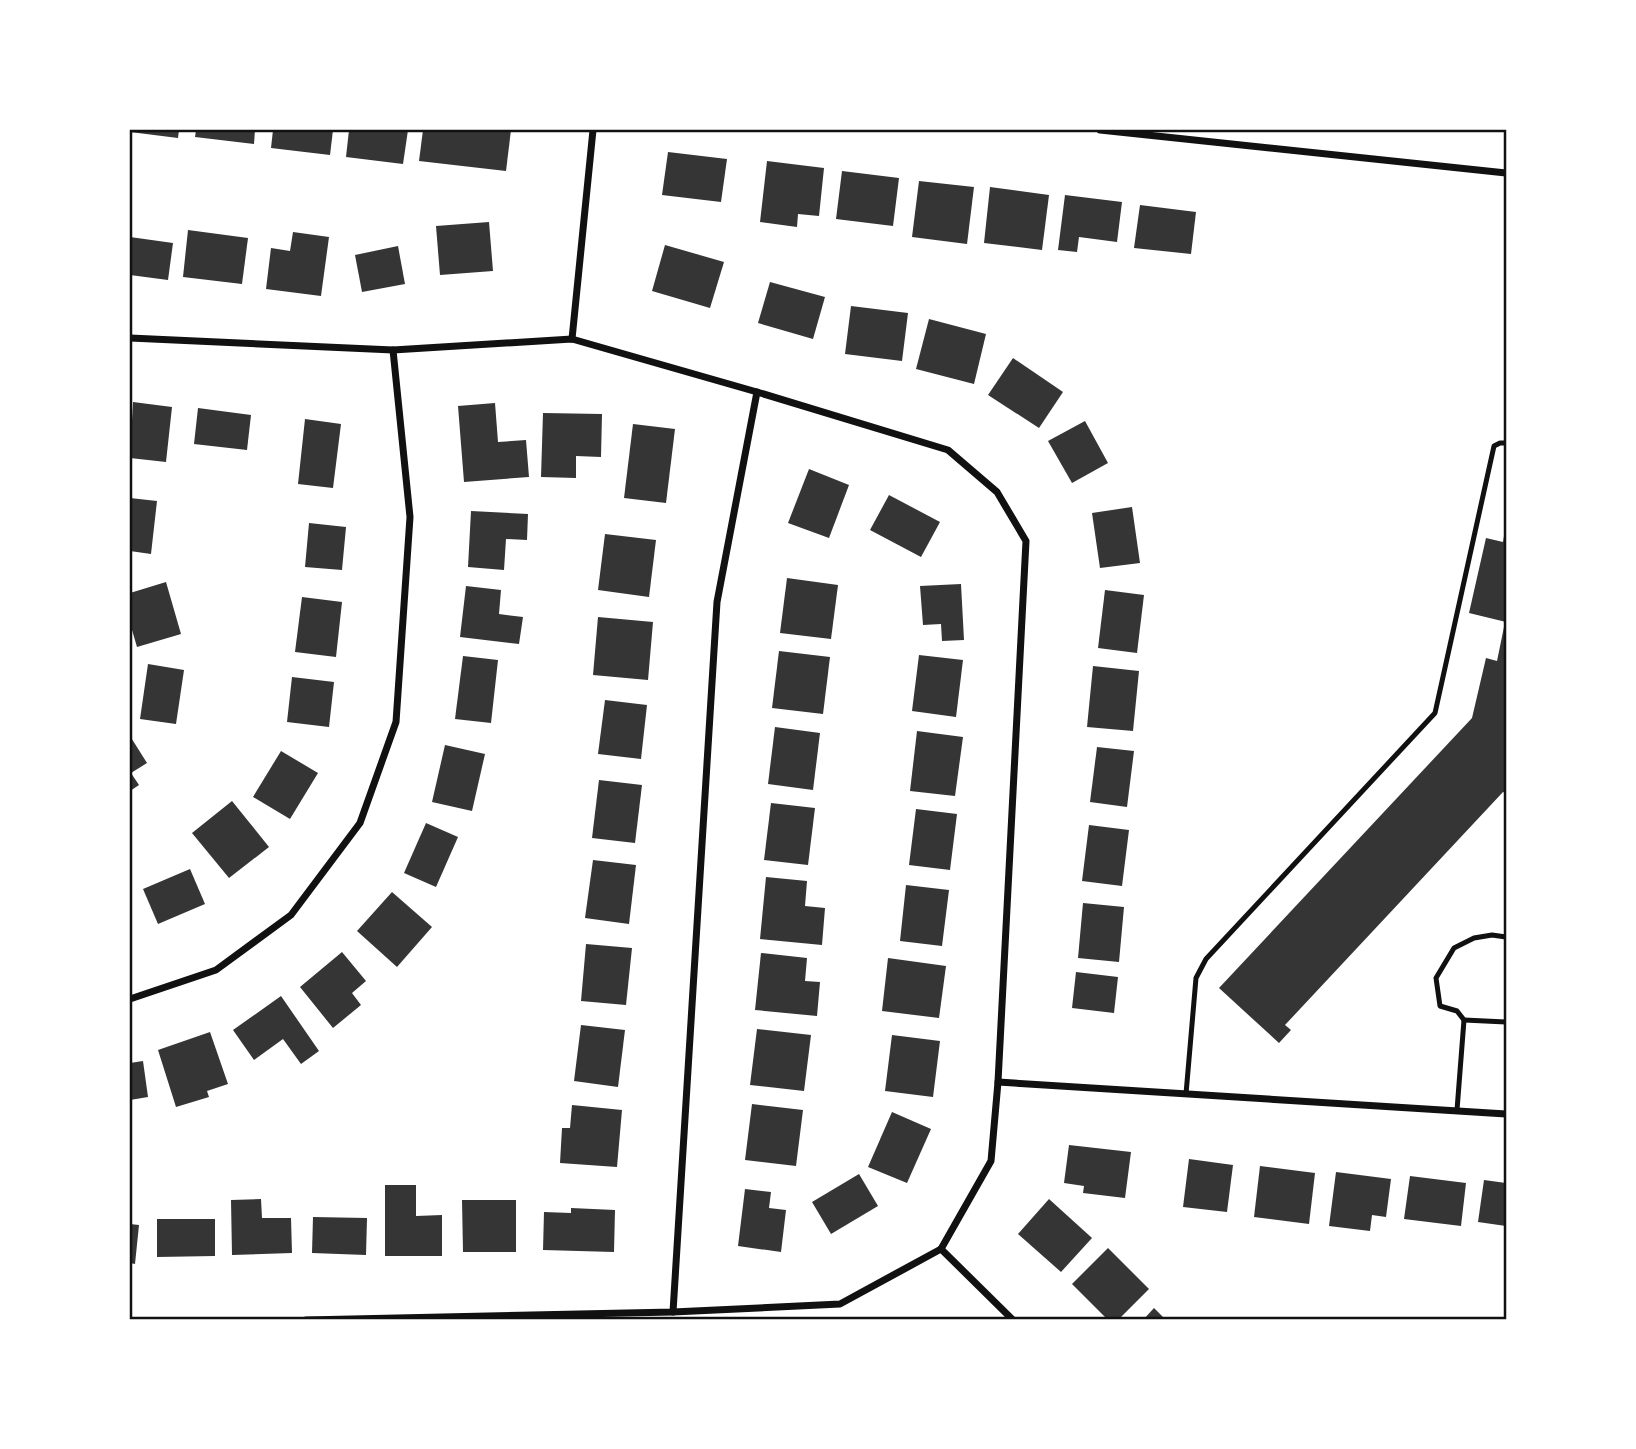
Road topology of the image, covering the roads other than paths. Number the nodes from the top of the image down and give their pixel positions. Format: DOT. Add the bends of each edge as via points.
graph roads {
  1 [pos="593,130"];
  2 [pos="1100,130"];
  3 [pos="1507,173"];
  4 [pos="130,338"];
  5 [pos="572,339"];
  6 [pos="393,351"];
  7 [pos="757,392"];
  8 [pos="1507,443"];
  9 [pos="1507,937"];
  10 [pos="130,999"];
  11 [pos="1464,1020"];
  12 [pos="1507,1022"];
  13 [pos="998,1082"];
  14 [pos="1186,1094"];
  15 [pos="1457,1110"];
  16 [pos="1507,1114"];
  17 [pos="941,1249"];
  18 [pos="673,1312"];
  19 [pos="306,1320"];
  20 [pos="1013,1320"];
  1 -- 5 [label="street"];
  2 -- 3 [label="street"];
  4 -- 6 [label="street"];
  5 -- 6 [label="street"];
  5 -- 7 [label="street"];
  6 -- 10 [label="street" via="410,517 396,722 360,823 291,915 216,970"];
  7 -- 13 [label="street" via="948,450 997,492 1026,541"];
  7 -- 18 [label="street" via="717,602"];
  8 -- 14 [label="lane" via="1494,446 1435,713 1206,959 1196,978"];
  9 -- 11 [label="lane" via="1474,938 1454,948 1436,978 1440,1006 1457,1011"];
  11 -- 12 [label="lane"];
  11 -- 15 [label="lane"];
  13 -- 14 [label="street"];
  13 -- 17 [label="street" via="991,1161"];
  14 -- 15 [label="street"];
  15 -- 16 [label="street"];
  17 -- 18 [label="street" via="839,1304"];
  17 -- 20 [label="street"];
  18 -- 19 [label="street"];
}
